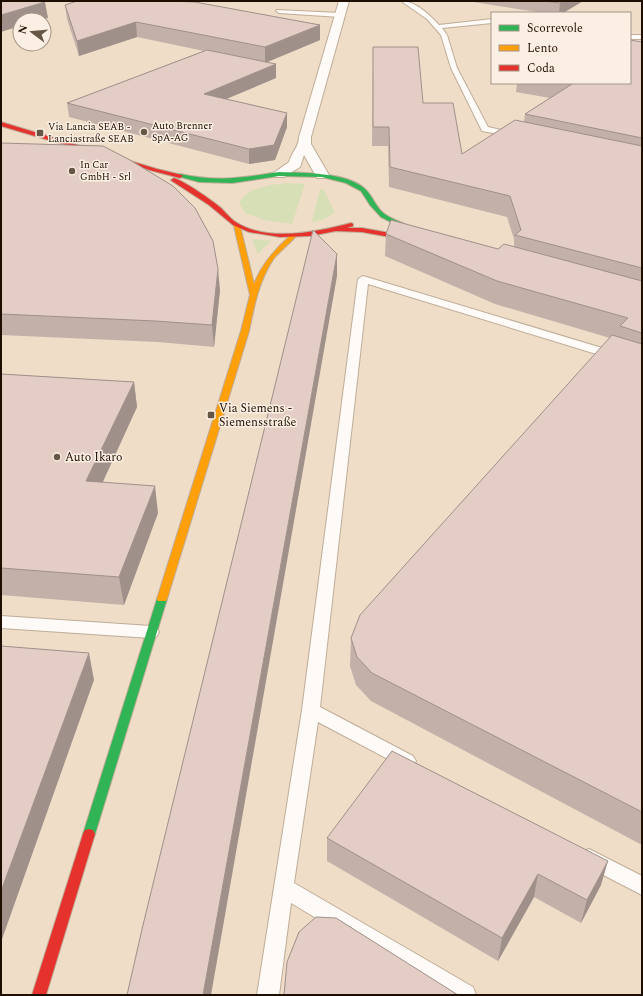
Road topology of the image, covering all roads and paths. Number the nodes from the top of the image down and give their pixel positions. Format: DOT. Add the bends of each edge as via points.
graph roads {
  1 [pos="344,1"];
  2 [pos="404,1"];
  3 [pos="284,6"];
  4 [pos="278,11"];
  5 [pos="272,13"];
  6 [pos="340,15"];
  7 [pos="491,21"];
  8 [pos="438,27"];
  9 [pos="631,37"];
  10 [pos="642,37"];
  11 [pos="1,124"];
  12 [pos="522,137"];
  13 [pos="305,144"];
  14 [pos="155,170"];
  15 [pos="279,174"];
  16 [pos="322,175"];
  17 [pos="249,180"];
  18 [pos="228,190"];
  19 [pos="362,220"];
  20 [pos="237,226"];
  21 [pos="338,230"];
  22 [pos="293,236"];
  23 [pos="253,294"];
  24 [pos="642,364"];
  25 [pos="1,622"];
  26 [pos="151,632"];
  27 [pos="311,710"];
  28 [pos="424,770"];
  29 [pos="572,849"];
  30 [pos="642,886"];
  31 [pos="283,887"];
  32 [pos="38,995"];
  33 [pos="268,995"];
  34 [pos="465,995"];
  1 -- 6 [label="street"];
  2 -- 8 [label="lane"];
  3 -- 4 [label="lane"];
  4 -- 5 [label="lane"];
  4 -- 6 [label="lane"];
  6 -- 13 [label="street"];
  7 -- 8 [label="lane"];
  8 -- 12 [label="lane" via="444,35 454,68 484,129"];
  9 -- 10 [label="lane"];
  11 -- 14 [label="main road"];
  13 -- 15 [label="street" via="295,164"];
  13 -- 16 [label="street"];
  14 -- 17 [label="main road" via="208,181"];
  14 -- 20 [label="main road" via="217,203 220,213"];
  15 -- 16 [label="main road"];
  15 -- 17 [label="main road"];
  16 -- 21 [label="main road" via="348,182 363,190 370,208 428,240 362,230"];
  17 -- 18 [label="main road"];
  19 -- 21 [label="main road"];
  20 -- 22 [label="main road" via="253,231"];
  20 -- 23 [label="main road"];
  21 -- 22 [label="main road"];
  22 -- 23 [label="main road" via="272,255"];
  23 -- 26 [label="main road" via="245,331"];
  24 -- 27 [label="lane" via="363,279"];
  25 -- 26 [label="lane"];
  26 -- 32 [label="main road"];
  27 -- 28 [label="lane"];
  27 -- 31 [label="lane"];
  29 -- 30 [label="lane"];
  31 -- 33 [label="lane"];
  31 -- 34 [label="lane"];
}
